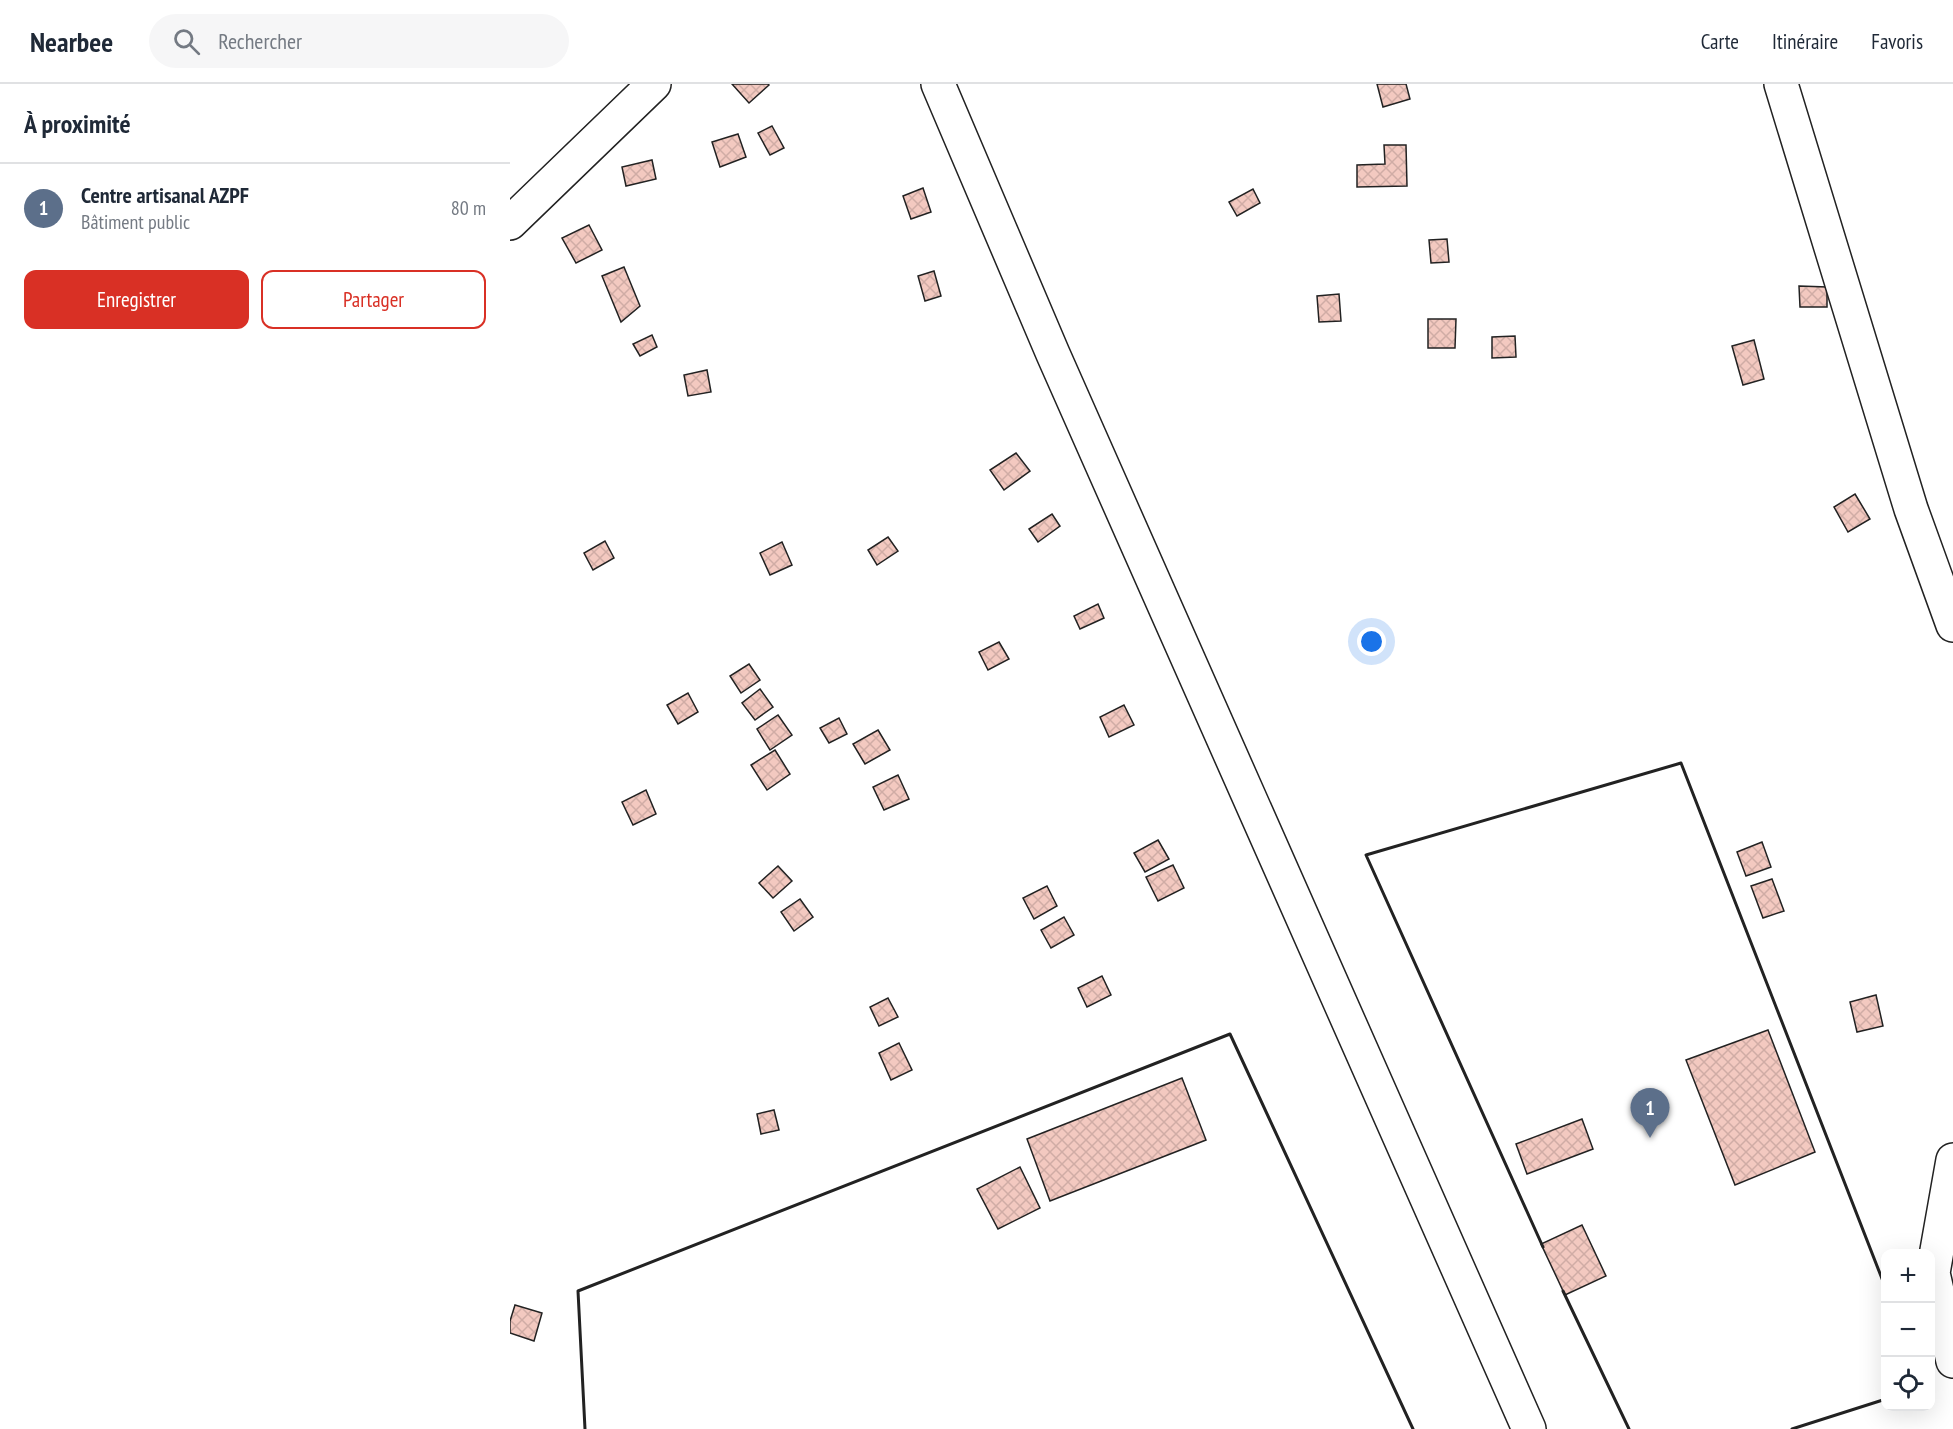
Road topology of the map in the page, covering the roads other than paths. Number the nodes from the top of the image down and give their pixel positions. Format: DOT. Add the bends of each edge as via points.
graph roads {
  1 [pos="654,84"];
  2 [pos="938,84"];
  3 [pos="1781,84"];
  4 [pos="510,223"];
  5 [pos="1953,625"];
  6 [pos="1953,1160"];
  7 [pos="1953,1361"];
  8 [pos="1529,1429"];
  1 -- 4 [label="street"];
  2 -- 8 [label="street" via="1053,354"];
  3 -- 5 [label="street" via="1911,509"];
  6 -- 7 [label="street" via="1933,1273"];
}
